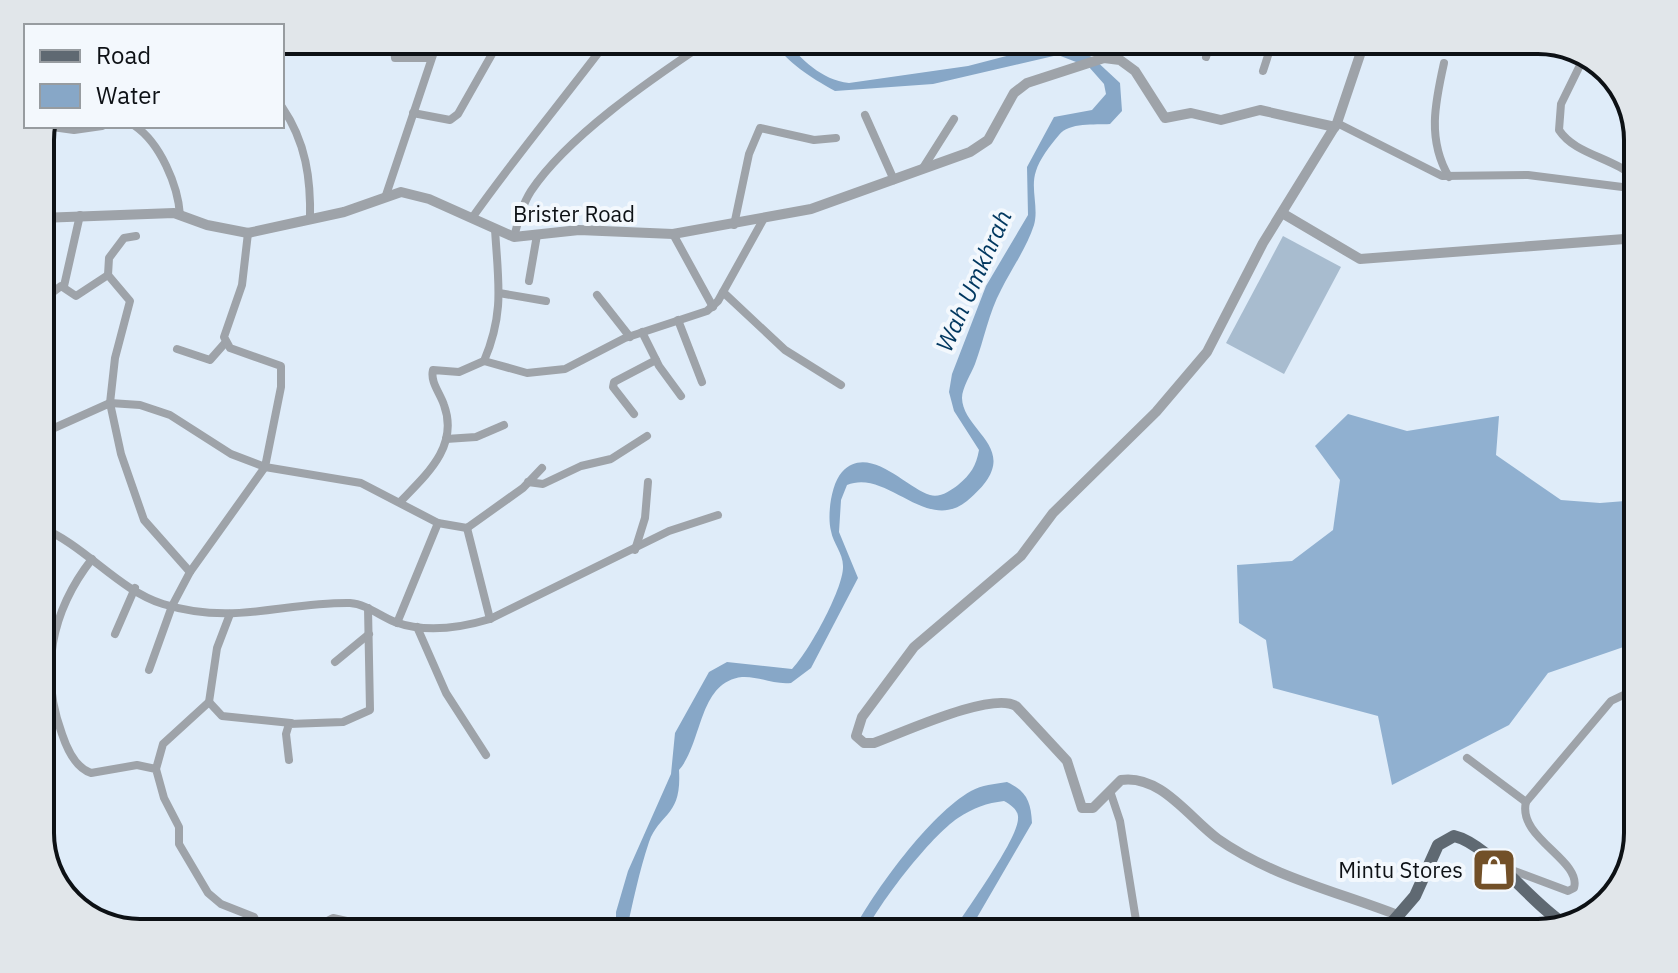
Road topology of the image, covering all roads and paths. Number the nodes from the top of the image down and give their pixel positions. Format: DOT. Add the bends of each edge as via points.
graph roads {
  1 [pos="395,54"];
  2 [pos="433,54"];
  3 [pos="492,54"];
  4 [pos="598,54"];
  5 [pos="689,54"];
  6 [pos="1207,54"];
  7 [pos="1269,54"];
  8 [pos="1360,54"];
  9 [pos="1206,57"];
  10 [pos="431,58"];
  11 [pos="1444,63"];
  12 [pos="1580,65"];
  13 [pos="1263,71"];
  14 [pos="284,110"];
  15 [pos="413,113"];
  16 [pos="865,115"];
  17 [pos="954,119"];
  18 [pos="1336,125"];
  19 [pos="60,128"];
  20 [pos="88,128"];
  21 [pos="148,131"];
  22 [pos="836,138"];
  23 [pos="923,169"];
  24 [pos="1624,171"];
  25 [pos="1449,177"];
  26 [pos="894,180"];
  27 [pos="1624,187"];
  28 [pos="386,195"];
  29 [pos="1282,213"];
  30 [pos="80,215"];
  31 [pos="180,215"];
  32 [pos="54,217"];
  33 [pos="472,218"];
  34 [pos="310,220"];
  35 [pos="763,220"];
  36 [pos="734,225"];
  37 [pos="495,229"];
  38 [pos="248,233"];
  39 [pos="673,234"];
  40 [pos="537,235"];
  41 [pos="136,236"];
  42 [pos="514,237"];
  43 [pos="1624,239"];
  44 [pos="108,275"];
  45 [pos="529,281"];
  46 [pos="64,286"];
  47 [pos="54,292"];
  48 [pos="723,292"];
  49 [pos="499,293"];
  50 [pos="597,295"];
  51 [pos="546,301"];
  52 [pos="713,307"];
  53 [pos="678,320"];
  54 [pos="642,332"];
  55 [pos="630,337"];
  56 [pos="225,343"];
  57 [pos="177,349"];
  58 [pos="656,360"];
  59 [pos="484,361"];
  60 [pos="702,382"];
  61 [pos="841,385"];
  62 [pos="681,396"];
  63 [pos="110,403"];
  64 [pos="634,414"];
  65 [pos="504,425"];
  66 [pos="54,428"];
  67 [pos="647,436"];
  68 [pos="446,439"];
  69 [pos="265,467"];
  70 [pos="542,468"];
  71 [pos="528,482"];
  72 [pos="648,482"];
  73 [pos="401,501"];
  74 [pos="718,515"];
  75 [pos="438,523"];
  76 [pos="467,528"];
  77 [pos="54,533"];
  78 [pos="635,550"];
  79 [pos="92,559"];
  80 [pos="190,572"];
  81 [pos="135,588"];
  82 [pos="172,606"];
  83 [pos="368,608"];
  84 [pos="230,614"];
  85 [pos="490,619"];
  86 [pos="397,623"];
  87 [pos="417,627"];
  88 [pos="115,634"];
  89 [pos="369,634"];
  90 [pos="54,648"];
  91 [pos="335,662"];
  92 [pos="149,670"];
  93 [pos="1624,695"];
  94 [pos="209,702"];
  95 [pos="54,712"];
  96 [pos="291,723"];
  97 [pos="486,755"];
  98 [pos="1467,758"];
  99 [pos="289,760"];
  100 [pos="156,769"];
  101 [pos="1110,791"];
  102 [pos="1526,802"];
  103 [pos="1497,866"];
  104 [pos="1556,917"];
  105 [pos="255,919"];
  106 [pos="1136,919"];
  107 [pos="1397,919"];
  1 -- 10 [label="street"];
  2 -- 10 [label="street"];
  3 -- 15 [label="street" via="450,120"];
  4 -- 33 [label="street"];
  5 -- 42 [label="street" via="641,87 571,148 532,191"];
  6 -- 9 [label="street"];
  7 -- 13 [label="street"];
  8 -- 18 [label="street"];
  10 -- 15 [label="street"];
  11 -- 25 [label="street" via="1434,137"];
  12 -- 24 [label="street" via="1561,104 1559,130 1572,145"];
  14 -- 34 [label="street" via="308,167"];
  15 -- 28 [label="street"];
  16 -- 26 [label="street"];
  17 -- 23 [label="street"];
  18 -- 23 [label="street, Brister Road" via="1266,110 1221,120 1191,113 1165,118 1127,63 1104,58 1027,83 1014,93 988,140"];
  18 -- 25 [label="street"];
  18 -- 29 [label="street"];
  19 -- 20 [label="street"];
  21 -- 31 [label="street" via="175,185"];
  22 -- 36 [label="street" via="814,140 760,128"];
  23 -- 26 [label="street, Brister Road"];
  25 -- 27 [label="street" via="1528,175"];
  26 -- 35 [label="street, Brister Road"];
  28 -- 33 [label="street, Brister Road" via="420,196"];
  28 -- 34 [label="street, Brister Road"];
  29 -- 43 [label="street" via="1360,259"];
  29 -- 101 [label="street" via="1216,338 1190,374 1070,495 1021,556 914,647 857,726 859,739 874,743 981,705 1008,702 1067,761 1082,808 1093,808"];
  30 -- 31 [label="street, Brister Road"];
  30 -- 32 [label="street, Brister Road"];
  30 -- 46 [label="street"];
  31 -- 38 [label="street, Brister Road"];
  33 -- 37 [label="street, Brister Road"];
  34 -- 38 [label="street, Brister Road"];
  35 -- 36 [label="street, Brister Road"];
  35 -- 48 [label="street"];
  36 -- 39 [label="street, Brister Road"];
  37 -- 42 [label="street, Brister Road"];
  37 -- 49 [label="street"];
  38 -- 56 [label="street" via="242,285"];
  39 -- 40 [label="street, Brister Road" via="591,230"];
  39 -- 52 [label="street"];
  40 -- 42 [label="street, Brister Road"];
  40 -- 45 [label="street"];
  41 -- 44 [label="street" via="124,238 112,253"];
  44 -- 46 [label="street" via="76,296"];
  44 -- 63 [label="street" via="131,305 115,358"];
  46 -- 47 [label="street"];
  48 -- 52 [label="street"];
  48 -- 61 [label="street" via="785,350"];
  49 -- 51 [label="street"];
  49 -- 59 [label="street" via="499,321"];
  50 -- 55 [label="street"];
  52 -- 53 [label="street"];
  53 -- 54 [label="street"];
  53 -- 60 [label="street"];
  54 -- 55 [label="street"];
  54 -- 58 [label="street"];
  55 -- 59 [label="street" via="548,372 527,373"];
  56 -- 57 [label="street" via="210,360"];
  56 -- 69 [label="street" via="243,355 281,366"];
  58 -- 62 [label="street"];
  58 -- 64 [label="street" via="614,382"];
  59 -- 68 [label="street" via="459,372 439,368 431,374 445,407"];
  63 -- 66 [label="street"];
  63 -- 69 [label="street" via="157,409 220,449"];
  63 -- 80 [label="street" via="141,513"];
  65 -- 68 [label="street" via="476,437"];
  67 -- 71 [label="street" via="611,459 543,484"];
  68 -- 73 [label="street" via="436,464"];
  69 -- 73 [label="street" via="361,483"];
  69 -- 80 [label="street"];
  70 -- 71 [label="street"];
  71 -- 76 [label="street"];
  72 -- 78 [label="street"];
  73 -- 75 [label="street"];
  74 -- 78 [label="street" via="669,531"];
  75 -- 76 [label="street"];
  75 -- 86 [label="street"];
  76 -- 85 [label="street"];
  77 -- 79 [label="street"];
  78 -- 85 [label="street"];
  79 -- 81 [label="street"];
  79 -- 90 [label="street" via="65,601"];
  80 -- 82 [label="street"];
  81 -- 82 [label="street"];
  81 -- 88 [label="street"];
  82 -- 84 [label="street"];
  82 -- 92 [label="street"];
  83 -- 84 [label="street" via="350,603"];
  83 -- 86 [label="street"];
  83 -- 89 [label="street"];
  84 -- 94 [label="street" via="217,648"];
  85 -- 87 [label="street" via="467,626"];
  86 -- 87 [label="street"];
  87 -- 97 [label="street" via="446,693"];
  89 -- 91 [label="street"];
  89 -- 96 [label="street" via="370,710 343,722"];
  93 -- 102 [label="street" via="1611,701"];
  94 -- 96 [label="street" via="222,716"];
  94 -- 100 [label="street" via="163,744"];
  95 -- 100 [label="street" via="85,771 137,765"];
  96 -- 99 [label="street" via="286,734"];
  98 -- 102 [label="street"];
  100 -- 105 [label="street" via="179,827 179,844 208,893"];
  101 -- 106 [label="street"];
  101 -- 107 [label="street" via="1125,779 1155,788 1244,856"];
  102 -- 103 [label="street" via="1528,822 1573,873 1576,885 1568,891 1515,868"];
  103 -- 104 [label="main road"];
  103 -- 107 [label="main road" via="1460,837 1449,836 1436,849 1415,896"];
}
